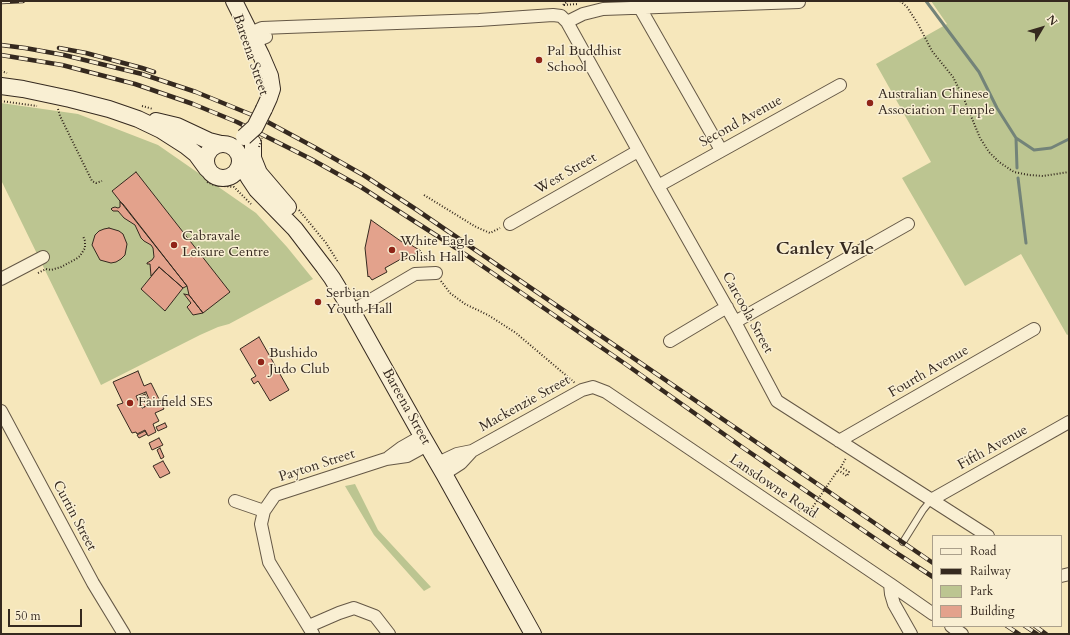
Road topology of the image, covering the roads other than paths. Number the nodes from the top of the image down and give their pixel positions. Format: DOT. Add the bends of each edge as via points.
graph roads {
  1 [pos="799,2"];
  2 [pos="234,6"];
  3 [pos="640,8"];
  4 [pos="567,22"];
  5 [pos="281,27"];
  6 [pos="250,33"];
  7 [pos="266,37"];
  8 [pos="256,57"];
  9 [pos="840,84"];
  10 [pos="1,86"];
  11 [pos="125,114"];
  12 [pos="254,138"];
  13 [pos="223,144"];
  14 [pos="721,150"];
  15 [pos="638,151"];
  16 [pos="240,160"];
  17 [pos="206,174"];
  18 [pos="222,178"];
  19 [pos="658,186"];
  20 [pos="256,199"];
  21 [pos="510,224"];
  22 [pos="908,224"];
  23 [pos="43,257"];
  24 [pos="335,271"];
  25 [pos="436,273"];
  26 [pos="1,279"];
  27 [pos="727,307"];
  28 [pos="352,311"];
  29 [pos="735,322"];
  30 [pos="1034,329"];
  31 [pos="670,341"];
  32 [pos="587,388"];
  33 [pos="1,411"];
  34 [pos="1069,422"];
  35 [pos="424,440"];
  36 [pos="840,441"];
  37 [pos="441,468"];
  38 [pos="931,500"];
  39 [pos="235,501"];
  40 [pos="264,511"];
  41 [pos="986,535"];
  42 [pos="903,542"];
  43 [pos="890,584"];
  44 [pos="932,613"];
  45 [pos="311,630"];
  46 [pos="124,634"];
  47 [pos="389,634"];
  48 [pos="533,634"];
  49 [pos="911,634"];
  1 -- 3 [label="street"];
  2 -- 6 [label="main road, Bareena Street"];
  2 -- 8 [label="main road, Bareena Street" via="238,30"];
  3 -- 4 [label="street" via="597,10"];
  3 -- 14 [label="street"];
  4 -- 5 [label="street" via="561,16 552,15"];
  4 -- 15 [label="street, Carcoola Street"];
  5 -- 6 [label="street" via="262,28"];
  5 -- 7 [label="street"];
  6 -- 7 [label="street" via="256,38"];
  6 -- 8 [label="main road" via="248,39"];
  7 -- 8 [label="street" via="260,44"];
  8 -- 12 [label="main road, Bareena Street, bridge" via="266,103"];
  9 -- 14 [label="street, Second Avenue"];
  10 -- 11 [label="main road" via="70,99"];
  11 -- 13 [label="main road" via="176,126 209,141"];
  11 -- 17 [label="main road" via="156,127 186,146 196,154"];
  12 -- 13 [label="main road"];
  12 -- 16 [label="main road, Bareena Street"];
  12 -- 24 [label="main road" via="253,158 259,173 299,221"];
  13 -- 16 [label="main road" via="235,149"];
  13 -- 17 [label="main road" via="214,146 209,151 206,158"];
  14 -- 19 [label="street, Second Avenue"];
  15 -- 19 [label="street, Carcoola Street"];
  15 -- 21 [label="street, West Street"];
  16 -- 18 [label="main road" via="233,175"];
  16 -- 20 [label="main road, Bareena Street"];
  17 -- 18 [label="main road" via="209,172 215,177"];
  18 -- 20 [label="main road, Bareena Street" via="247,185"];
  19 -- 27 [label="street, Carcoola Street"];
  20 -- 24 [label="main road, Bareena Street" via="295,229"];
  22 -- 29 [label="street"];
  23 -- 26 [label="street"];
  24 -- 28 [label="main road, Bareena Street"];
  25 -- 28 [label="street" via="415,274"];
  27 -- 29 [label="street, Carcoola Street"];
  27 -- 31 [label="street"];
  28 -- 35 [label="main road, Bareena Street"];
  29 -- 36 [label="street, Carcoola Street" via="777,401"];
  30 -- 36 [label="street, Fourth Avenue"];
  32 -- 37 [label="street, Mackenzie Street" via="472,450 457,454"];
  32 -- 43 [label="street, Lansdowne Road" via="606,392"];
  33 -- 46 [label="street, Curtin Street" via="93,583"];
  34 -- 38 [label="street, Fifth Avenue"];
  35 -- 37 [label="main road, Bareena Street"];
  35 -- 40 [label="street, Payton Street" via="401,448 386,459 276,495"];
  36 -- 38 [label="street, Carcoola Street"];
  37 -- 48 [label="main road, Bareena Street"];
  38 -- 41 [label="street, Carcoola Street"];
  38 -- 42 [label="lane"];
  39 -- 40 [label="street"];
  40 -- 45 [label="street" via="261,524 269,562"];
  43 -- 44 [label="street, Lansdowne Road"];
  43 -- 49 [label="street" via="894,604"];
  45 -- 47 [label="street" via="339,612 354,608 375,616"];
}
